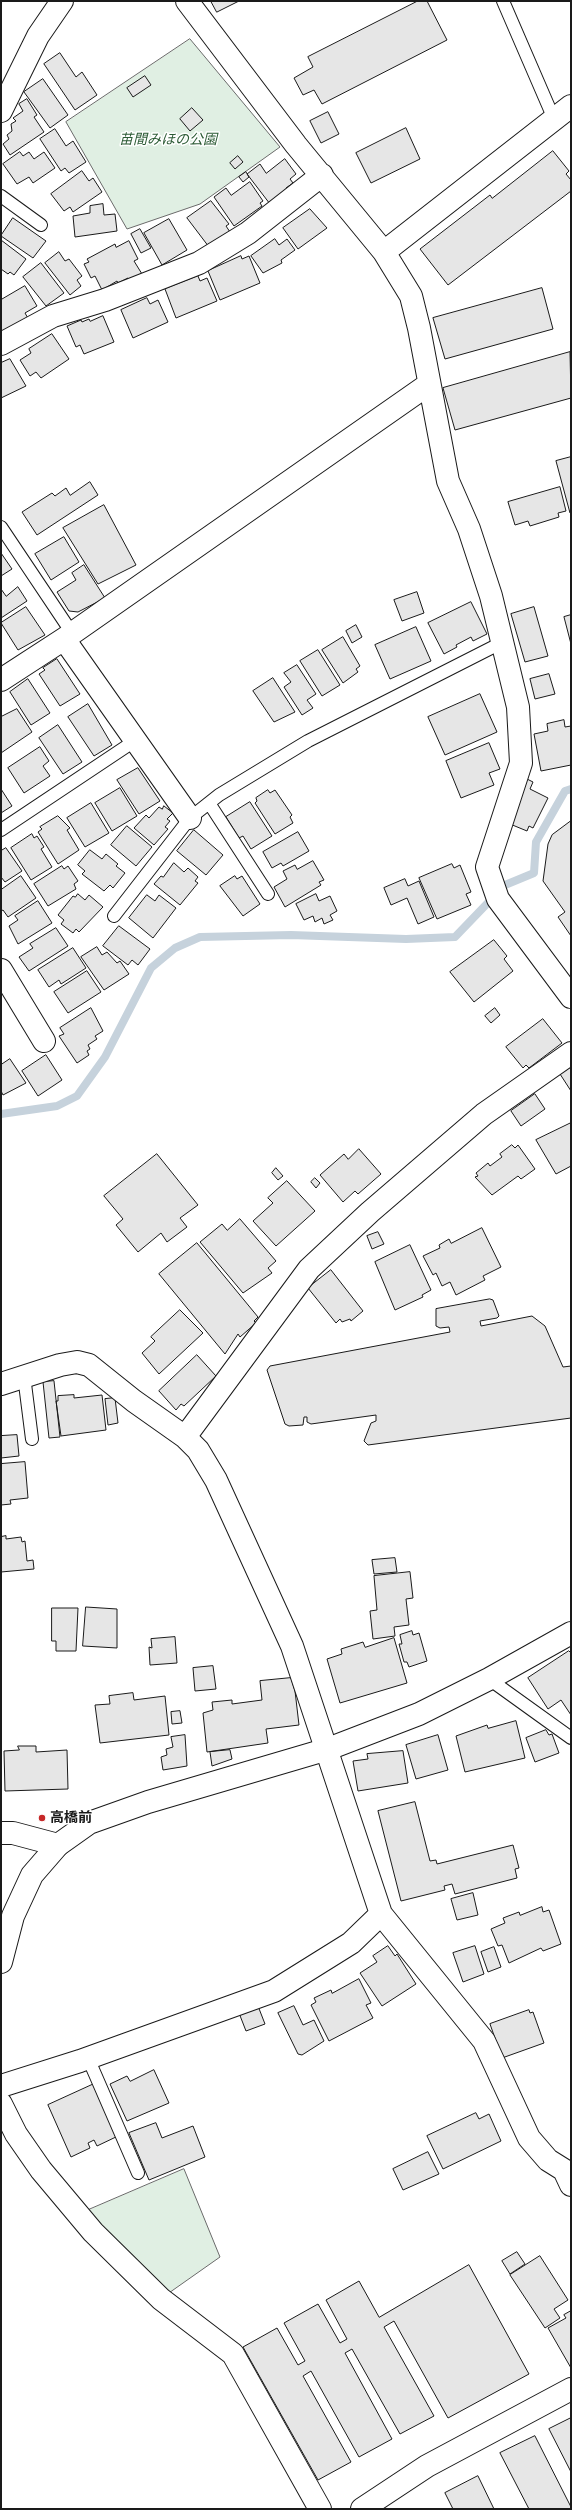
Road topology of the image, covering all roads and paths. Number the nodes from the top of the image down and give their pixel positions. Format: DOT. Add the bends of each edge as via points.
graph roads {
  1 [pos="62,1"];
  2 [pos="187,1"];
  3 [pos="503,1"];
  4 [pos="2,105"];
  5 [pos="571,106"];
  6 [pos="554,119"];
  7 [pos="322,175"];
  8 [pos="1,196"];
  9 [pos="41,225"];
  10 [pos="384,252"];
  11 [pos="1,344"];
  12 [pos="429,384"];
  13 [pos="1,527"];
  14 [pos="68,636"];
  15 [pos="503,642"];
  16 [pos="1,680"];
  17 [pos="136,740"];
  18 [pos="209,803"];
  19 [pos="190,818"];
  20 [pos="1,830"];
  21 [pos="268,894"];
  22 [pos="114,916"];
  23 [pos="1,970"];
  24 [pos="571,997"];
  25 [pos="44,1041"];
  26 [pos="571,1053"];
  27 [pos="24,1376"];
  28 [pos="1,1384"];
  29 [pos="185,1437"];
  30 [pos="32,1439"];
  31 [pos="571,1633"];
  32 [pos="489,1679"];
  33 [pos="571,1738"];
  34 [pos="328,1749"];
  35 [pos="1,1834"];
  36 [pos="58,1845"];
  37 [pos="381,1914"];
  38 [pos="1,1962"];
  39 [pos="88,2058"];
  40 [pos="1,2086"];
  41 [pos="1,2104"];
  42 [pos="138,2173"];
  43 [pos="571,2185"];
  44 [pos="571,2389"];
  45 [pos="320,2509"];
  46 [pos="362,2509"];
  1 -- 4 [label="street" via="38,36"];
  2 -- 7 [label="street" via="296,145"];
  3 -- 6 [label="lane"];
  5 -- 6 [label="street"];
  6 -- 10 [label="street"];
  7 -- 10 [label="street"];
  7 -- 11 [label="street" via="248,233 199,263 105,300 53,316"];
  8 -- 9 [label="lane"];
  10 -- 12 [label="street" via="411,296"];
  12 -- 14 [label="street"];
  12 -- 15 [label="street" via="448,481 469,529"];
  13 -- 14 [label="lane"];
  14 -- 16 [label="street"];
  14 -- 17 [label="street"];
  15 -- 18 [label="lane" via="308,741"];
  15 -- 24 [label="street" via="518,707 521,764 487,867 498,899"];
  17 -- 19 [label="street"];
  17 -- 20 [label="lane"];
  18 -- 19 [label="lane"];
  18 -- 21 [label="lane"];
  19 -- 22 [label="lane"];
  23 -- 25 [label="street"];
  26 -- 29 [label="street" via="484,1114 370,1212 309,1269"];
  27 -- 28 [label="street"];
  27 -- 29 [label="street" via="77,1362 89,1365"];
  27 -- 30 [label="lane"];
  29 -- 34 [label="street" via="198,1450 216,1480 270,1594 292,1646"];
  31 -- 32 [label="street"];
  32 -- 33 [label="lane"];
  32 -- 34 [label="street" via="419,1714"];
  34 -- 36 [label="street" via="105,1816 89,1823"];
  34 -- 37 [label="street"];
  35 -- 36 [label="street" via="13,1833"];
  36 -- 38 [label="street" via="32,1875 21,1897 13,1916"];
  37 -- 39 [label="street" via="351,1943 274,1991"];
  37 -- 43 [label="street" via="484,2041 529,2138 548,2160 564,2170"];
  39 -- 40 [label="street"];
  39 -- 42 [label="lane"];
  41 -- 45 [label="street" via="16,2134 41,2170 93,2232 162,2299 233,2354"];
  44 -- 46 [label="street" via="427,2466"];
}
